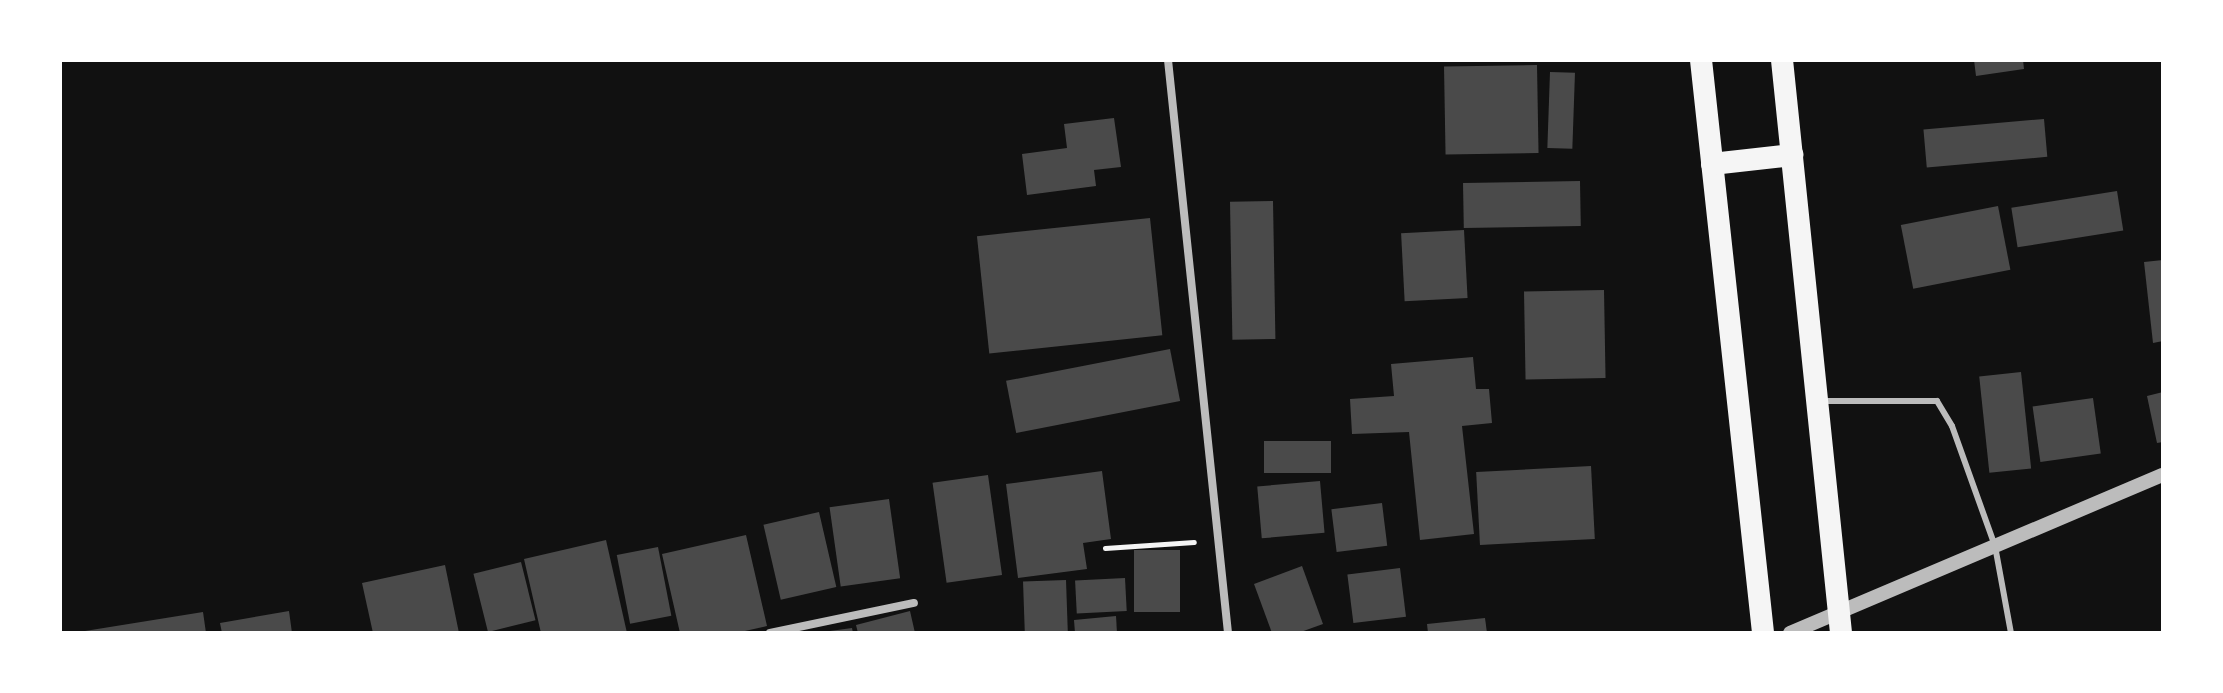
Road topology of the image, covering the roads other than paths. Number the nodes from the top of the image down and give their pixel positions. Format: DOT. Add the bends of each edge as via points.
graph roads {
  1 [pos="1168,60"];
  2 [pos="1701,60"];
  3 [pos="1782,60"];
  4 [pos="1792,155"];
  5 [pos="1712,164"];
  6 [pos="1818,401"];
  7 [pos="2163,475"];
  8 [pos="1995,546"];
  9 [pos="914,603"];
  10 [pos="1840,624"];
  11 [pos="770,633"];
  12 [pos="1228,633"];
  13 [pos="1763,633"];
  14 [pos="1790,633"];
  15 [pos="2011,633"];
  1 -- 12 [label="street"];
  2 -- 5 [label="highway"];
  3 -- 4 [label="highway"];
  4 -- 5 [label="highway"];
  4 -- 6 [label="highway"];
  5 -- 13 [label="highway"];
  6 -- 8 [label="lane" via="1937,401 1952,426"];
  6 -- 10 [label="highway"];
  7 -- 8 [label="street"];
  8 -- 10 [label="street"];
  8 -- 15 [label="lane"];
  9 -- 11 [label="street"];
  10 -- 14 [label="street"];
}
